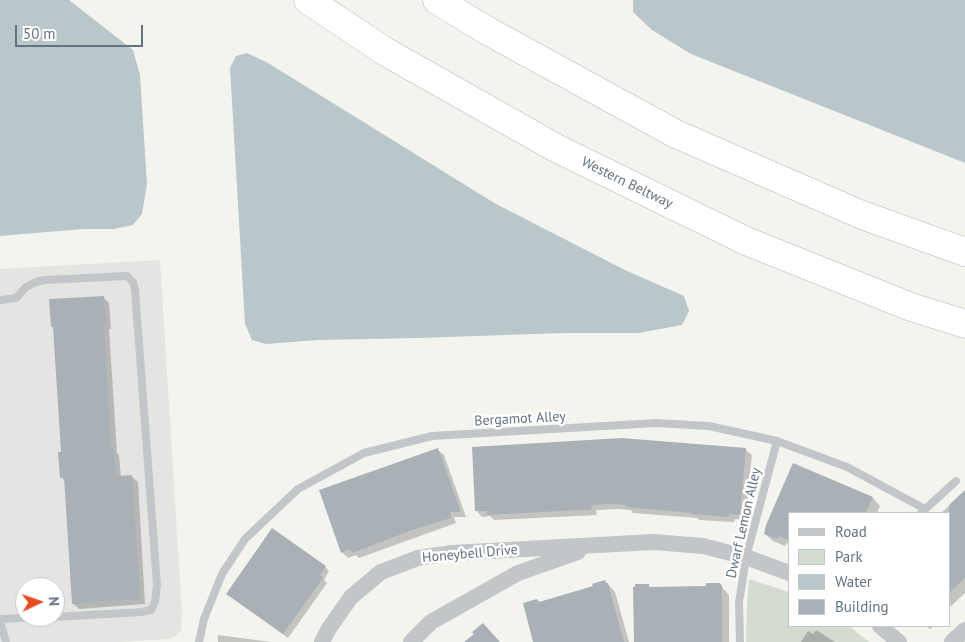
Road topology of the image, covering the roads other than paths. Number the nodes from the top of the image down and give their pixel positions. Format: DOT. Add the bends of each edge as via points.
graph roads {
  1 [pos="308,0"];
  2 [pos="437,0"];
  3 [pos="965,252"];
  4 [pos="0,300"];
  5 [pos="965,324"];
  6 [pos="777,441"];
  7 [pos="956,481"];
  8 [pos="923,511"];
  9 [pos="594,546"];
  10 [pos="746,557"];
  11 [pos="788,573"];
  12 [pos="65,616"];
  13 [pos="15,619"];
  14 [pos="0,620"];
  15 [pos="881,627"];
  16 [pos="965,630"];
  17 [pos="6,642"];
  18 [pos="199,642"];
  19 [pos="322,642"];
  20 [pos="411,642"];
  21 [pos="740,642"];
  22 [pos="900,642"];
  23 [pos="952,642"];
  1 -- 5 [label="highway, Western Beltway" via="386,52 556,148 746,241 911,307"];
  2 -- 3 [label="highway" via="676,134 862,215"];
  4 -- 12 [label="lane" via="16,298 26,287 45,280 127,276 135,290 156,602 151,610 142,612"];
  6 -- 8 [label="lane, Bergamot Alley" via="846,467"];
  6 -- 10 [label="lane, Dwarf Lemon Alley"];
  6 -- 18 [label="lane, Bergamot Alley" via="709,426 656,423 432,436 364,453 298,488 245,539 222,574 204,619"];
  7 -- 8 [label="lane, Bergamot Alley"];
  9 -- 10 [label="street, Honeybell Drive" via="653,542 702,546"];
  9 -- 19 [label="street, Honeybell Drive" via="452,553 418,558 381,572 351,597"];
  9 -- 20 [label="street, Honeybell Drive" via="518,573 431,622"];
  10 -- 11 [label="street, Honeybell Drive"];
  10 -- 21 [label="lane, Dwarf Lemon Alley" via="739,603"];
  13 -- 14 [label="lane"];
  14 -- 17 [label="lane"];
  15 -- 22 [label="street"];
  16 -- 23 [label="street"];
}
